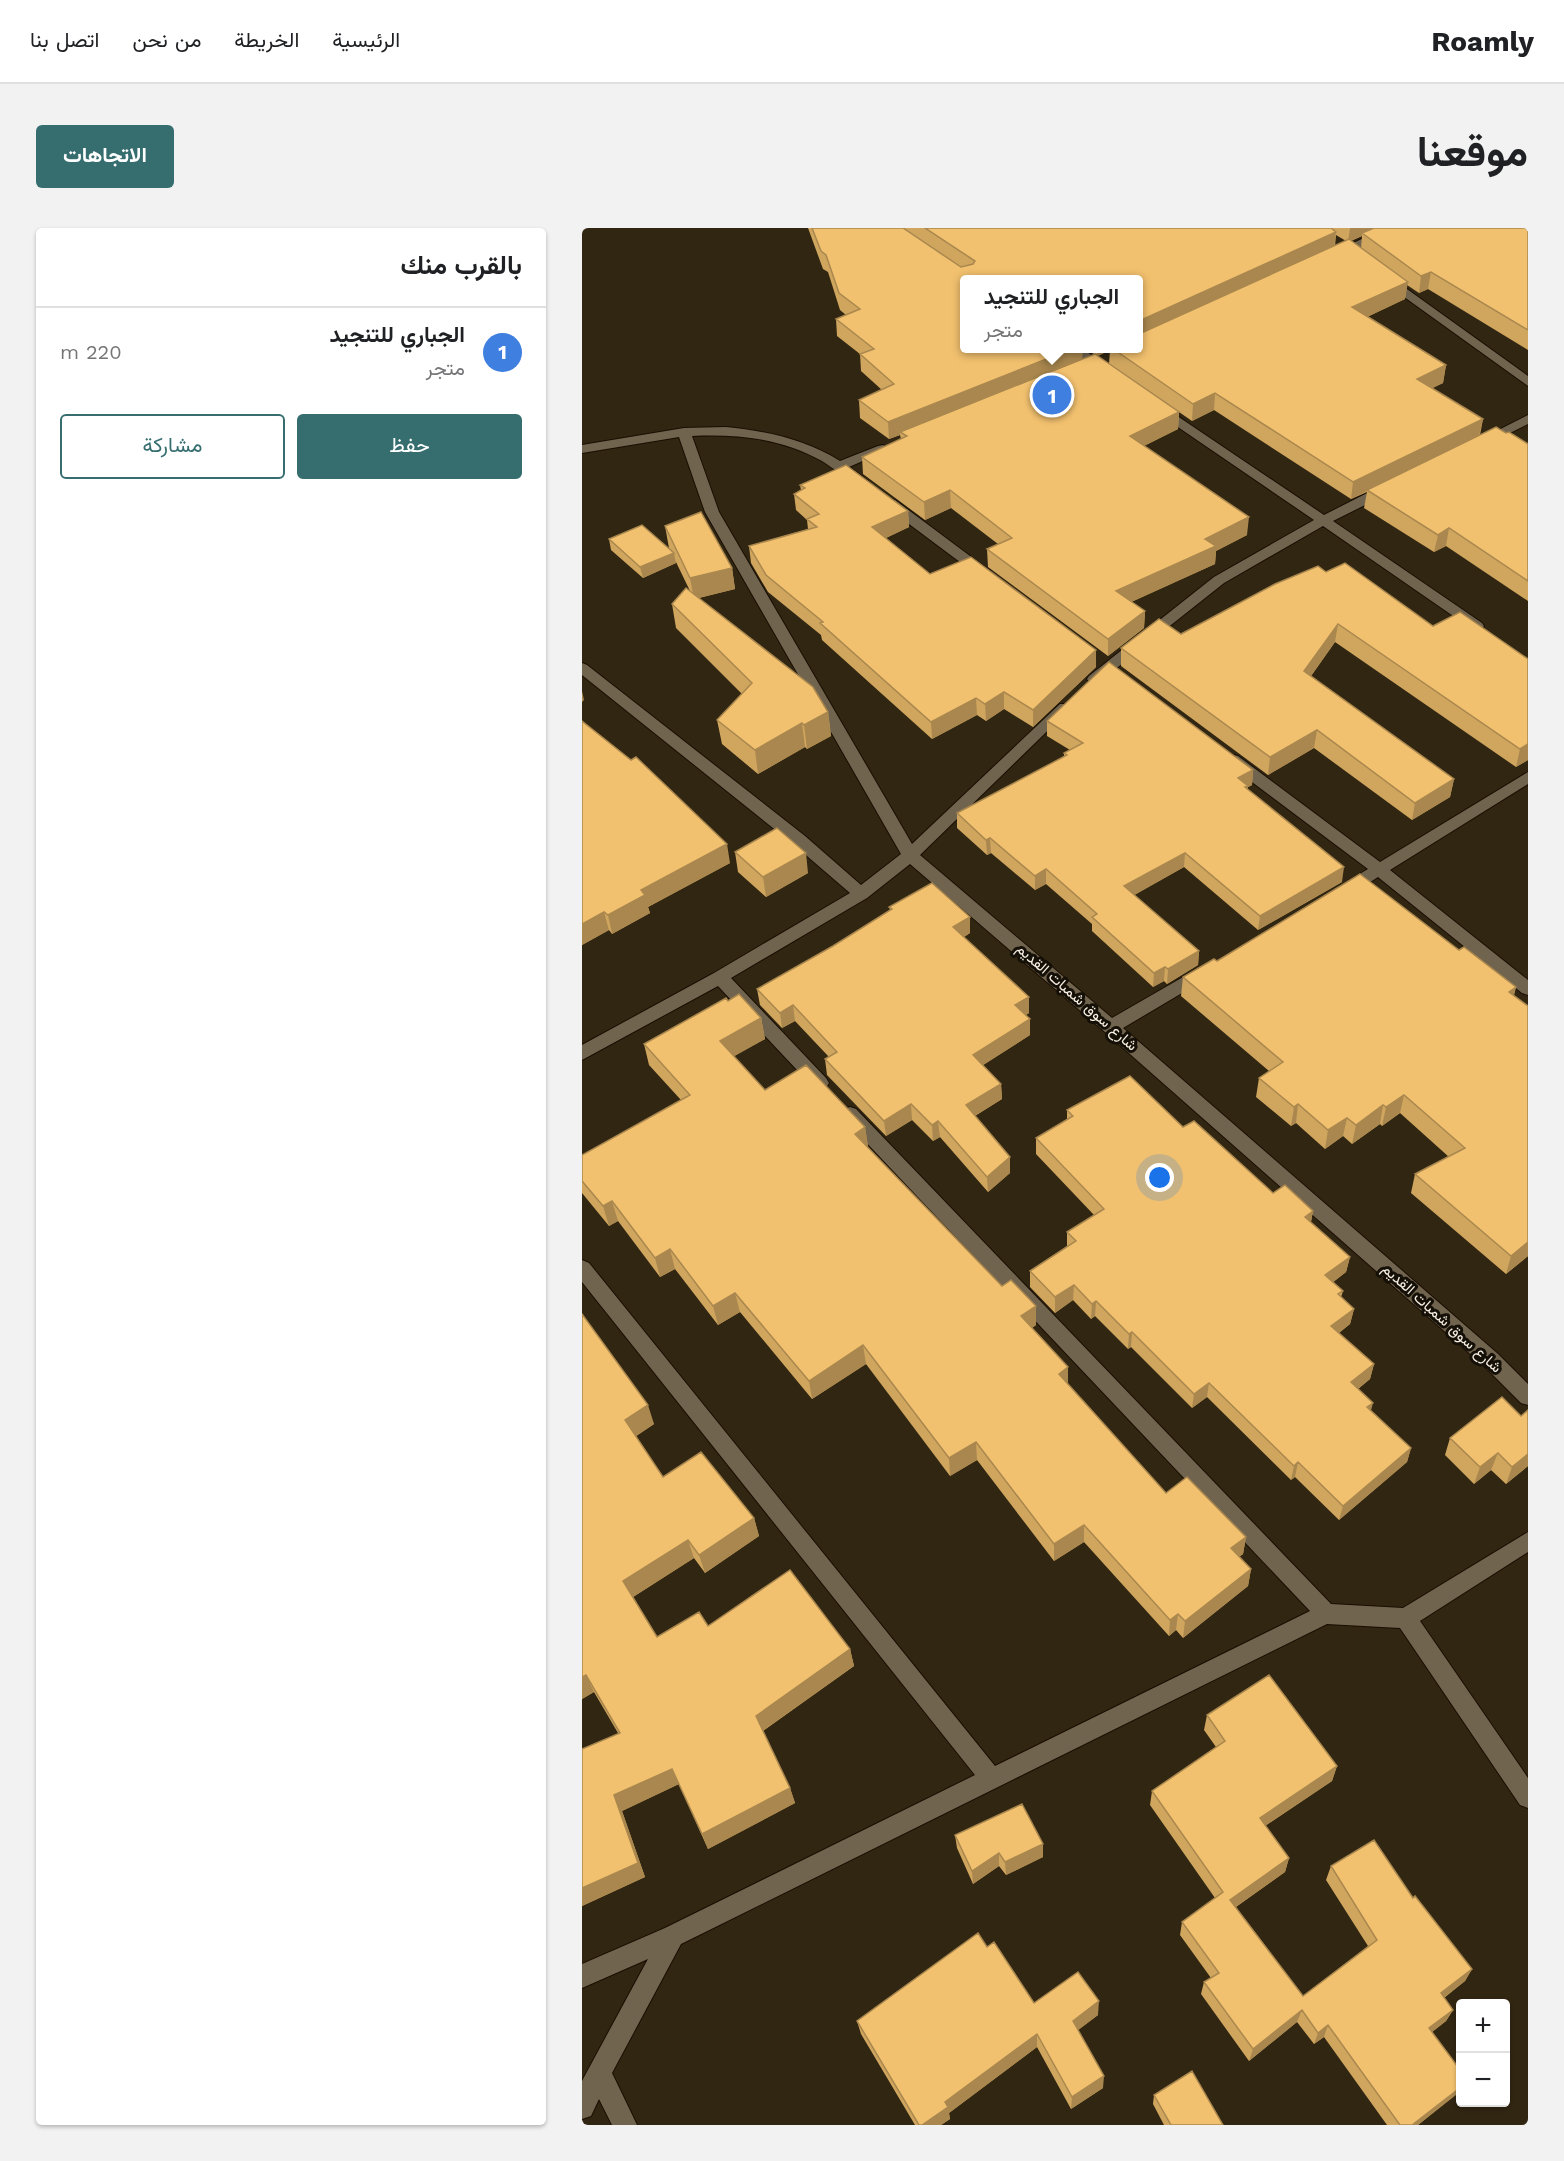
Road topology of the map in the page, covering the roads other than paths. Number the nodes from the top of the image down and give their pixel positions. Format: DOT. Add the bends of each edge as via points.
graph roads {
  1 [pos="1395,228"];
  2 [pos="1330,239"];
  3 [pos="1352,253"];
  4 [pos="1326,259"];
  5 [pos="1376,270"];
  6 [pos="1078,353"];
  7 [pos="1113,356"];
  8 [pos="1091,367"];
  9 [pos="1116,378"];
  10 [pos="1528,382"];
  11 [pos="1145,398"];
  12 [pos="1528,419"];
  13 [pos="684,432"];
  14 [pos="894,445"];
  15 [pos="582,449"];
  16 [pos="1466,450"];
  17 [pos="840,466"];
  18 [pos="1404,480"];
  19 [pos="1322,521"];
  20 [pos="993,580"];
  21 [pos="1489,634"];
  22 [pos="582,668"];
  23 [pos="1221,750"];
  24 [pos="1528,777"];
  25 [pos="910,855"];
  26 [pos="1380,870"];
  27 [pos="861,894"];
  28 [pos="1329,900"];
  29 [pos="1215,966"];
  30 [pos="720,977"];
  31 [pos="1528,989"];
  32 [pos="1111,1027"];
  33 [pos="582,1053"];
  34 [pos="582,1268"];
  35 [pos="1528,1397"];
  36 [pos="1528,1541"];
  37 [pos="1326,1614"];
  38 [pos="1406,1618"];
  39 [pos="993,1780"];
  40 [pos="1528,1797"];
  41 [pos="673,1936"];
  42 [pos="582,1976"];
  43 [pos="599,2073"];
  44 [pos="582,2107"];
  45 [pos="625,2125"];
  1 -- 3 [label="street"];
  2 -- 3 [label="street"];
  3 -- 4 [label="street"];
  5 -- 10 [label="street"];
  6 -- 8 [label="street"];
  7 -- 8 [label="street"];
  8 -- 9 [label="street"];
  11 -- 19 [label="street"];
  12 -- 16 [label="street"];
  13 -- 15 [label="street"];
  13 -- 17 [label="street" via="729,429 759,433 795,442"];
  13 -- 25 [label="street, شارع سوق شمبات القديم" via="712,512"];
  14 -- 17 [label="street"];
  17 -- 20 [label="street"];
  18 -- 19 [label="street"];
  19 -- 21 [label="street"];
  19 -- 25 [label="street" via="1218,580 1108,666"];
  22 -- 27 [label="street"];
  23 -- 26 [label="street"];
  24 -- 26 [label="street"];
  25 -- 27 [label="street"];
  25 -- 32 [label="street, شارع سوق شمبات القديم"];
  26 -- 28 [label="street"];
  26 -- 31 [label="street"];
  27 -- 30 [label="street"];
  29 -- 32 [label="street"];
  30 -- 33 [label="street"];
  30 -- 37 [label="street"];
  32 -- 35 [label="street, شارع سوق شمبات القديم" via="1491,1360"];
  34 -- 39 [label="street"];
  36 -- 38 [label="street"];
  37 -- 38 [label="street"];
  37 -- 39 [label="street"];
  38 -- 40 [label="street"];
  39 -- 41 [label="street"];
  41 -- 42 [label="street"];
  41 -- 43 [label="street"];
  43 -- 44 [label="street"];
  43 -- 45 [label="street"];
}
